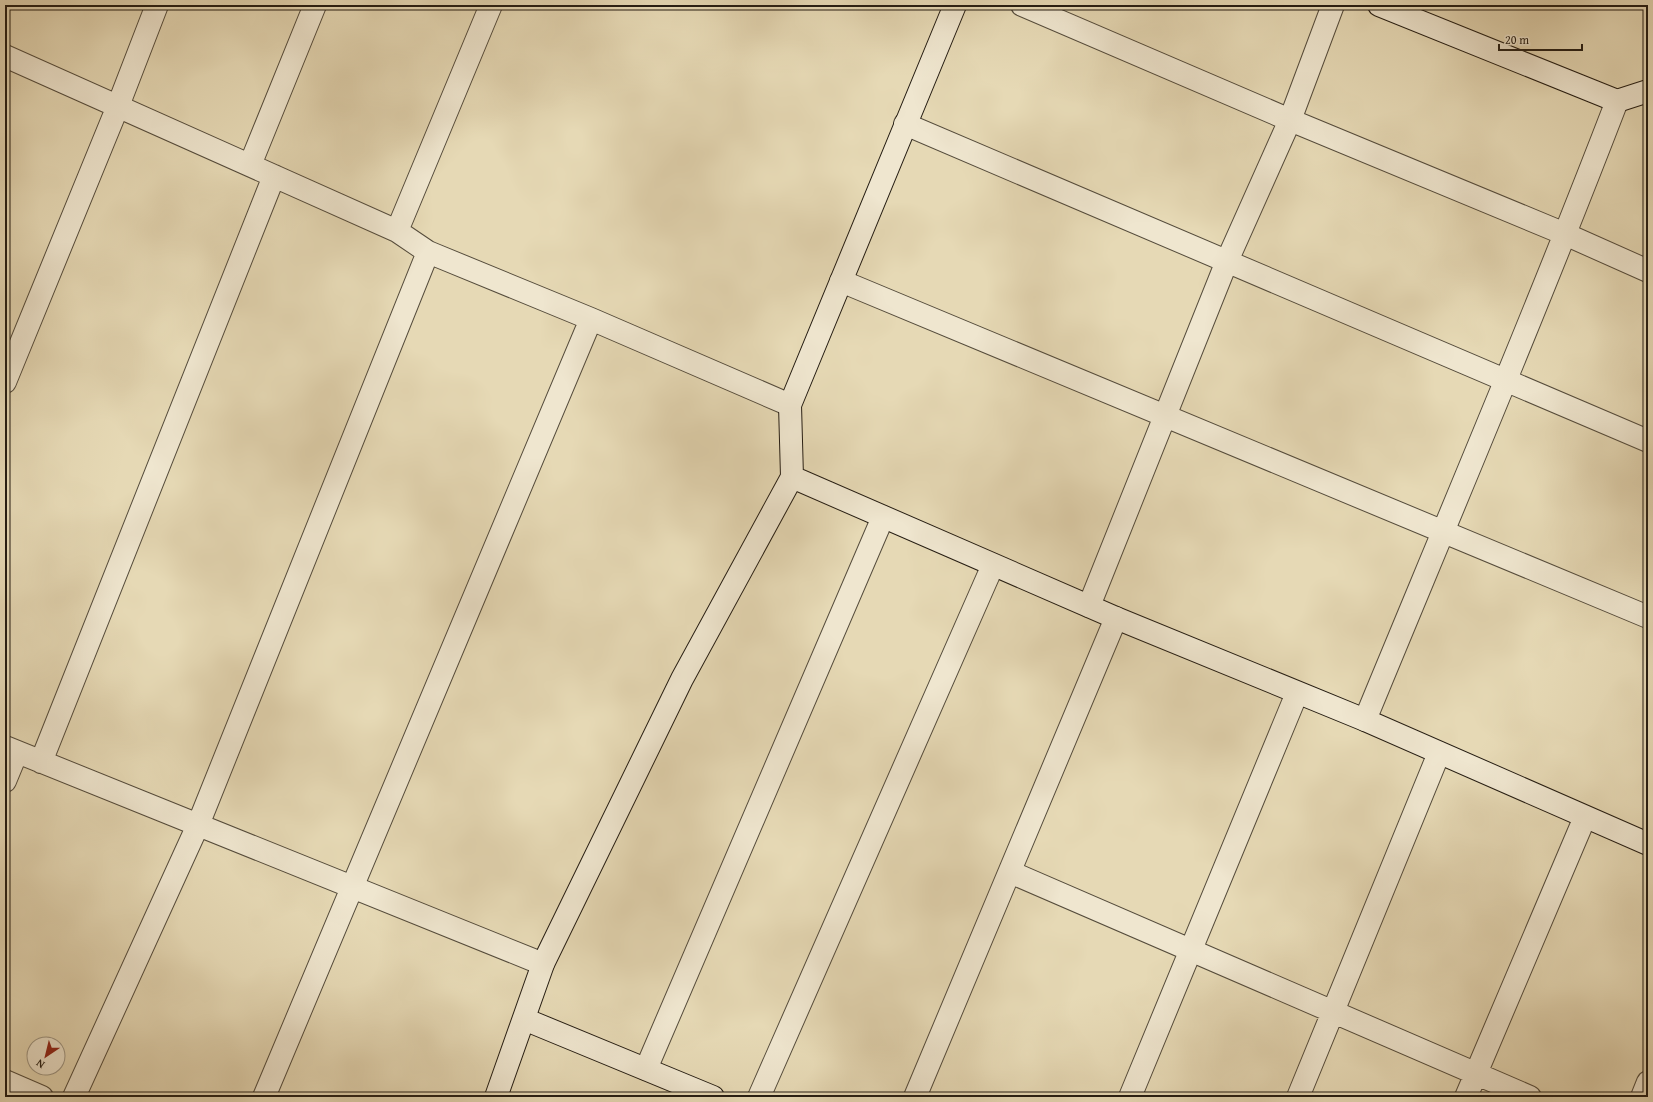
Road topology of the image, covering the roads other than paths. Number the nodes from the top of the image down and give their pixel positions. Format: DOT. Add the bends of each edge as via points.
graph roads {
  1 [pos="157,5"];
  2 [pos="315,5"];
  3 [pos="491,5"];
  4 [pos="955,5"];
  5 [pos="1022,5"];
  6 [pos="1333,5"];
  7 [pos="1379,5"];
  8 [pos="5,56"];
  9 [pos="1648,91"];
  10 [pos="1617,101"];
  11 [pos="118,106"];
  12 [pos="1290,120"];
  13 [pos="905,124"];
  14 [pos="250,165"];
  15 [pos="274,176"];
  16 [pos="397,231"];
  17 [pos="1565,234"];
  18 [pos="428,252"];
  19 [pos="1227,261"];
  20 [pos="1648,271"];
  21 [pos="841,281"];
  22 [pos="591,319"];
  23 [pos="1506,380"];
  24 [pos="5,382"];
  25 [pos="790,405"];
  26 [pos="1165,416"];
  27 [pos="1648,441"];
  28 [pos="792,477"];
  29 [pos="883,517"];
  30 [pos="1443,532"];
  31 [pos="993,565"];
  32 [pos="1089,606"];
  33 [pos="1648,617"];
  34 [pos="1116,618"];
  35 [pos="1297,693"];
  36 [pos="1365,720"];
  37 [pos="11,750"];
  38 [pos="1439,753"];
  39 [pos="41,762"];
  40 [pos="5,782"];
  41 [pos="1586,817"];
  42 [pos="198,825"];
  43 [pos="1648,844"];
  44 [pos="1010,872"];
  45 [pos="352,887"];
  46 [pos="1191,950"];
  47 [pos="542,964"];
  48 [pos="1333,1012"];
  49 [pos="524,1019"];
  50 [pos="646,1069"];
  51 [pos="1476,1073"];
  52 [pos="1648,1082"];
  53 [pos="7,1087"];
  54 [pos="42,1097"];
  55 [pos="74,1097"];
  56 [pos="264,1097"];
  57 [pos="496,1097"];
  58 [pos="713,1097"];
  59 [pos="760,1097"];
  60 [pos="914,1097"];
  61 [pos="1130,1097"];
  62 [pos="1298,1097"];
  63 [pos="1466,1097"];
  64 [pos="1530,1097"];
  65 [pos="1642,1097"];
  1 -- 11 [label="street"];
  2 -- 14 [label="street"];
  3 -- 16 [label="street"];
  4 -- 13 [label="street"];
  5 -- 12 [label="street"];
  6 -- 12 [label="street"];
  7 -- 10 [label="street"];
  8 -- 11 [label="street"];
  9 -- 10 [label="street"];
  10 -- 17 [label="street"];
  11 -- 14 [label="street"];
  11 -- 24 [label="street"];
  12 -- 17 [label="street"];
  12 -- 19 [label="street"];
  13 -- 19 [label="street"];
  13 -- 21 [label="street"];
  14 -- 15 [label="street"];
  15 -- 16 [label="street"];
  15 -- 39 [label="street"];
  16 -- 18 [label="street"];
  17 -- 20 [label="street"];
  17 -- 23 [label="street"];
  18 -- 22 [label="street"];
  18 -- 42 [label="street"];
  19 -- 23 [label="street"];
  19 -- 26 [label="street"];
  21 -- 25 [label="street"];
  21 -- 26 [label="street"];
  22 -- 25 [label="street"];
  22 -- 45 [label="street"];
  23 -- 27 [label="street"];
  23 -- 30 [label="street"];
  25 -- 28 [label="street"];
  26 -- 30 [label="street"];
  26 -- 32 [label="street"];
  28 -- 29 [label="street"];
  28 -- 47 [label="street" via="682,679"];
  29 -- 31 [label="street"];
  29 -- 50 [label="street"];
  30 -- 33 [label="street"];
  30 -- 36 [label="street"];
  31 -- 32 [label="street"];
  31 -- 59 [label="street"];
  32 -- 34 [label="street"];
  34 -- 35 [label="street"];
  34 -- 44 [label="street"];
  35 -- 36 [label="street"];
  35 -- 46 [label="street"];
  36 -- 38 [label="street"];
  37 -- 39 [label="street"];
  37 -- 40 [label="street"];
  38 -- 41 [label="street"];
  38 -- 48 [label="street"];
  39 -- 42 [label="street"];
  41 -- 43 [label="street"];
  41 -- 51 [label="street"];
  42 -- 45 [label="street"];
  42 -- 55 [label="street"];
  44 -- 46 [label="street"];
  44 -- 60 [label="street"];
  45 -- 47 [label="street"];
  45 -- 56 [label="street"];
  46 -- 48 [label="street"];
  46 -- 61 [label="street"];
  47 -- 49 [label="street"];
  48 -- 51 [label="street"];
  48 -- 62 [label="street"];
  49 -- 50 [label="street"];
  49 -- 57 [label="street"];
  50 -- 58 [label="street"];
  51 -- 63 [label="street"];
  51 -- 64 [label="street"];
  52 -- 65 [label="street"];
  53 -- 54 [label="street"];
}
